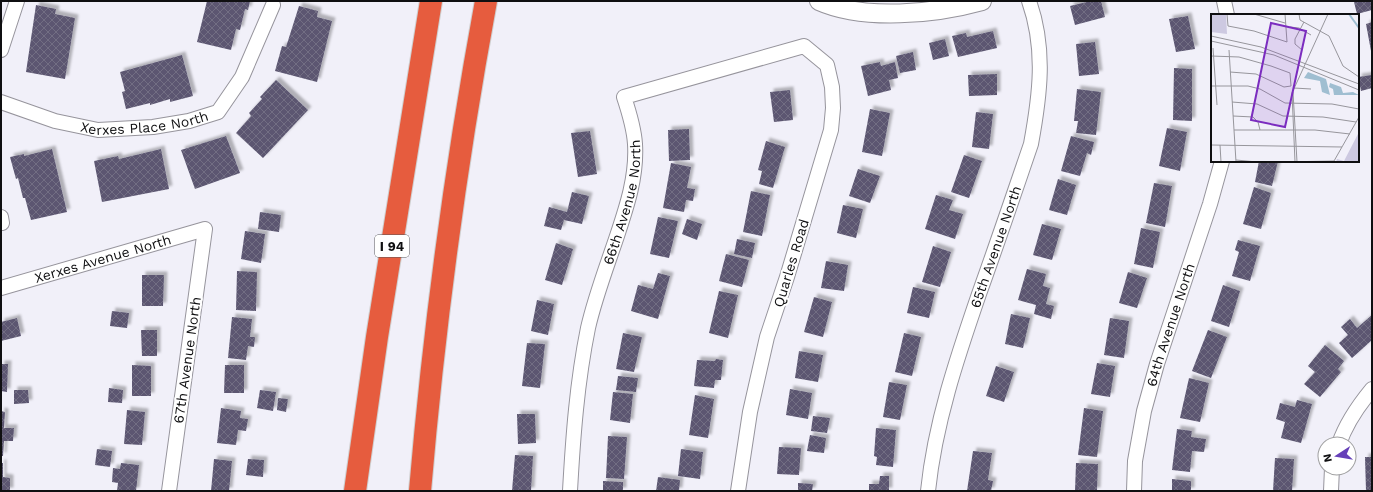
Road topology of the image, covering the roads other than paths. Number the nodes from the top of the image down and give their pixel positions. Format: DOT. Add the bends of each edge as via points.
graph roads {
  1 [pos="17,1"];
  2 [pos="431,1"];
  3 [pos="486,1"];
  4 [pos="819,1"];
  5 [pos="982,1"];
  6 [pos="1029,1"];
  7 [pos="1224,1"];
  8 [pos="273,5"];
  9 [pos="1227,14"];
  10 [pos="804,46"];
  11 [pos="1,50"];
  12 [pos="1,102"];
  13 [pos="1222,162"];
  14 [pos="205,229"];
  15 [pos="1,288"];
  16 [pos="1372,389"];
  17 [pos="1342,436"];
  18 [pos="1331,476"];
  19 [pos="169,491"];
  20 [pos="355,491"];
  21 [pos="420,491"];
  22 [pos="570,491"];
  23 [pos="738,491"];
  24 [pos="928,491"];
  25 [pos="1134,491"];
  26 [pos="1330,491"];
  1 -- 11 [label="street"];
  2 -- 20 [label="highway, I 94"];
  3 -- 21 [label="highway" via="468,96 446,250"];
  4 -- 5 [label="street" via="848,10 884,13 930,12"];
  6 -- 24 [label="street, 65th Avenue North" via="1039,44 1041,78 1031,144 964,337 945,400 931,460"];
  7 -- 9 [label="street"];
  8 -- 12 [label="street, Xerxes Place North" via="242,77 218,112 153,127 98,130 55,122"];
  10 -- 22 [label="street, 66th Avenue North" via="624,97 635,144 634,173 628,202 588,328 579,380"];
  10 -- 23 [label="street, Quarles Road" via="828,65 833,101 830,130 792,262 767,337 750,412"];
  13 -- 25 [label="street, 64th Avenue North" via="1144,411 1135,461"];
  14 -- 15 [label="street, Xerxes Avenue North"];
  14 -- 19 [label="street, 67th Avenue North"];
  16 -- 17 [label="street" via="1356,408"];
  18 -- 26 [label="street"];
}
